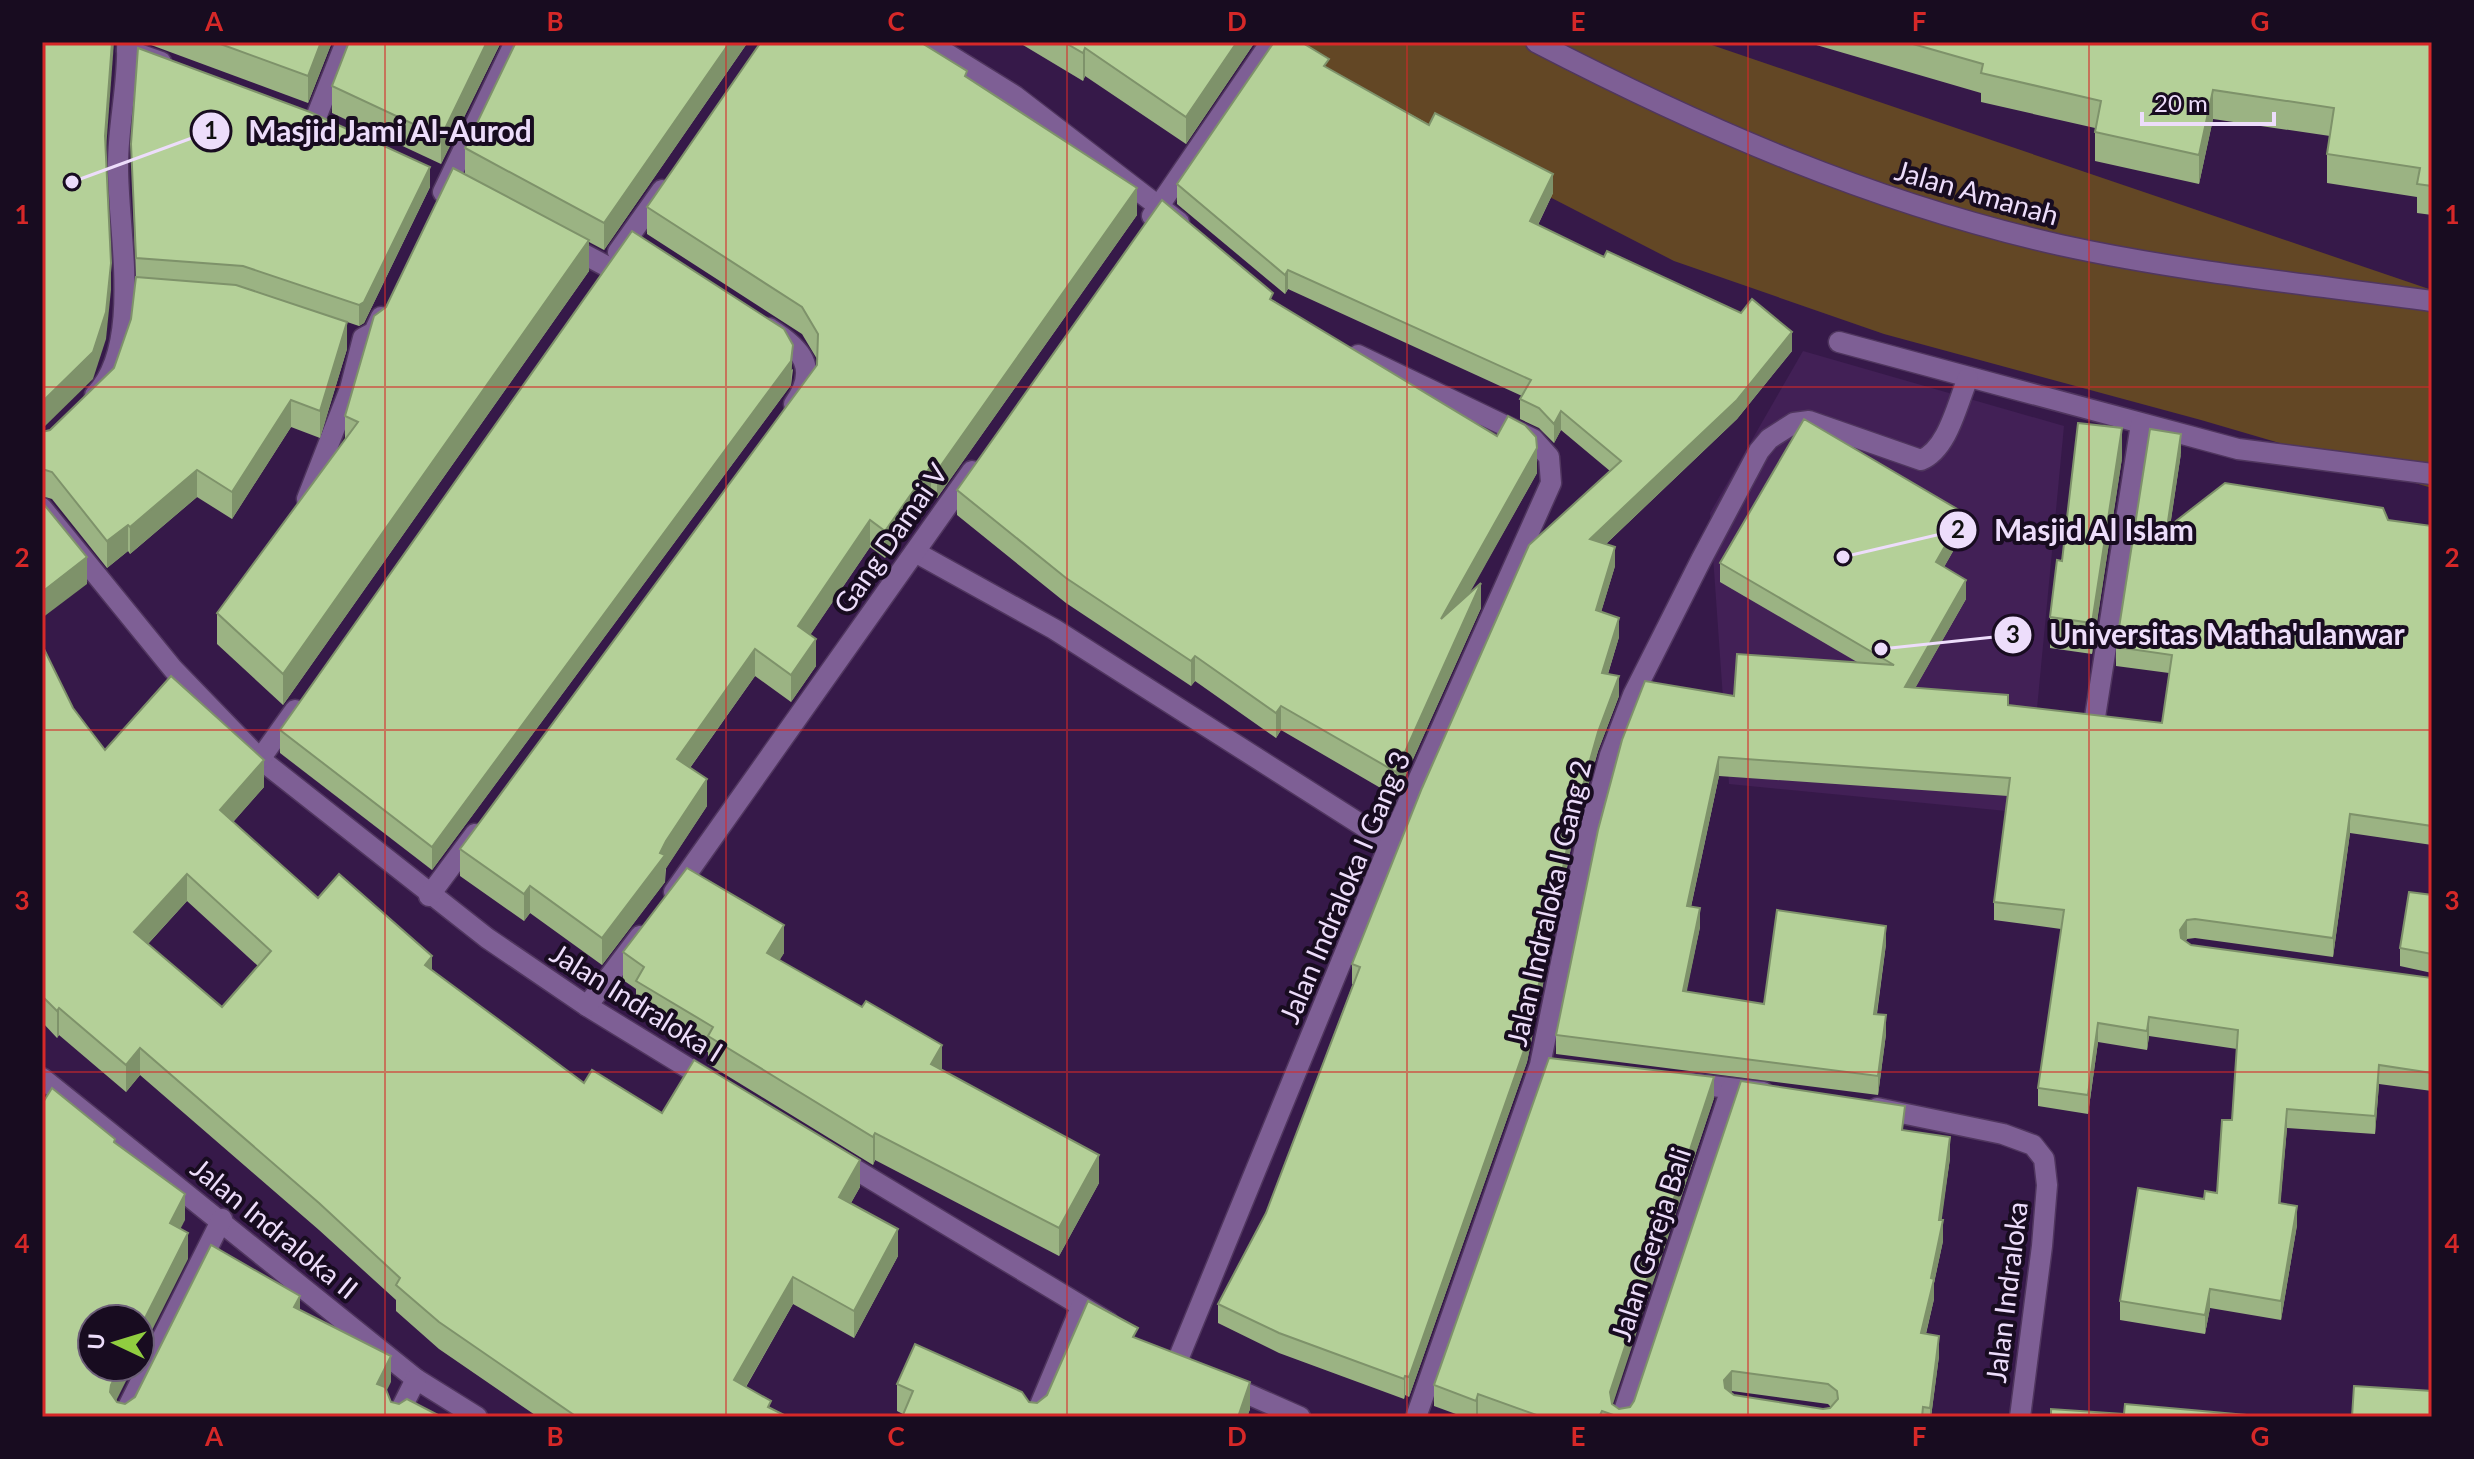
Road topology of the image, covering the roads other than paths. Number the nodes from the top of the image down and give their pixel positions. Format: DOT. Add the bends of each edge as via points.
graph roads {
  1 [pos="346,42"];
  2 [pos="515,42"];
  3 [pos="928,42"];
  4 [pos="1271,42"];
  5 [pos="1536,42"];
  6 [pos="127,46"];
  7 [pos="185,72"];
  8 [pos="315,120"];
  9 [pos="674,173"];
  10 [pos="1160,206"];
  11 [pos="435,208"];
  12 [pos="541,231"];
  13 [pos="1142,231"];
  14 [pos="1194,235"];
  15 [pos="2432,301"];
  16 [pos="388,304"];
  17 [pos="756,320"];
  18 [pos="342,334"];
  19 [pos="363,338"];
  20 [pos="1839,342"];
  21 [pos="1338,345"];
  22 [pos="1968,378"];
  23 [pos="83,406"];
  24 [pos="785,415"];
  25 [pos="2141,424"];
  26 [pos="988,449"];
  27 [pos="2432,474"];
  28 [pos="42,508"];
  29 [pos="296,516"];
  30 [pos="915,552"];
  31 [pos="306,694"];
  32 [pos="2095,717"];
  33 [pos="260,759"];
  34 [pos="490,814"];
  35 [pos="1390,843"];
  36 [pos="429,896"];
  37 [pos="587,1006"];
  38 [pos="1672,1081"];
  39 [pos="44,1084"];
  40 [pos="1731,1089"];
  41 [pos="1776,1094"];
  42 [pos="734,1096"];
  43 [pos="1851,1103"];
  44 [pos="814,1145"];
  45 [pos="222,1219"];
  46 [pos="1081,1307"];
  47 [pos="1122,1331"];
  48 [pos="416,1379"];
  49 [pos="123,1417"];
  50 [pos="397,1417"];
  51 [pos="477,1417"];
  52 [pos="1035,1417"];
  53 [pos="1300,1417"];
  54 [pos="1416,1417"];
  55 [pos="1622,1417"];
  56 [pos="2020,1417"];
  1 -- 8 [label="street"];
  2 -- 11 [label="street"];
  3 -- 10 [label="street" via="1015,96"];
  4 -- 10 [label="street"];
  5 -- 15 [label="street, Jalan Amanah" via="1727,136 1811,171 1938,212 2060,245 2155,263"];
  6 -- 7 [label="street"];
  6 -- 23 [label="street" via="118,164 132,290 104,386"];
  9 -- 12 [label="street" via="635,242 603,274"];
  10 -- 13 [label="street"];
  10 -- 14 [label="street"];
  16 -- 19 [label="street" via="374,332"];
  17 -- 24 [label="street" via="794,344 806,366 804,390"];
  18 -- 19 [label="street"];
  19 -- 29 [label="street" via="319,473"];
  20 -- 22 [label="street"];
  21 -- 35 [label="street, Jalan Indraloka I Gang 3" via="1533,439 1549,457 1551,483"];
  22 -- 25 [label="street"];
  22 -- 54 [label="street, Jalan Indraloka I Gang 2" via="1940,444 1921,460 1809,421 1782,429 1759,451 1633,695 1610,755 1585,846 1548,1066"];
  25 -- 27 [label="street" via="2238,449"];
  25 -- 32 [label="street"];
  26 -- 30 [label="street, Gang Damai V"];
  28 -- 33 [label="street, Jalan Indraloka I" via="173,669"];
  30 -- 35 [label="street" via="1054,629"];
  30 -- 37 [label="street, Gang Damai V" via="691,869"];
  31 -- 33 [label="street"];
  33 -- 36 [label="street, Jalan Indraloka I"];
  34 -- 36 [label="street"];
  35 -- 53 [label="street, Jalan Indraloka I Gang 3" via="1184,1365"];
  36 -- 37 [label="street, Jalan Indraloka I"];
  37 -- 42 [label="street, Jalan Indraloka I"];
  38 -- 40 [label="street"];
  39 -- 45 [label="street, Jalan Indraloka II"];
  40 -- 41 [label="street"];
  40 -- 55 [label="street, Jalan Gereja Bali"];
  43 -- 56 [label="street, Jalan Indraloka" via="2018,1140 2033,1145 2044,1159 2042,1246"];
  44 -- 46 [label="street"];
  45 -- 48 [label="street, Jalan Indraloka II"];
  45 -- 49 [label="street"];
  46 -- 47 [label="street"];
  46 -- 52 [label="street"];
  48 -- 50 [label="street"];
  48 -- 51 [label="street, Jalan Indraloka II"];
}
